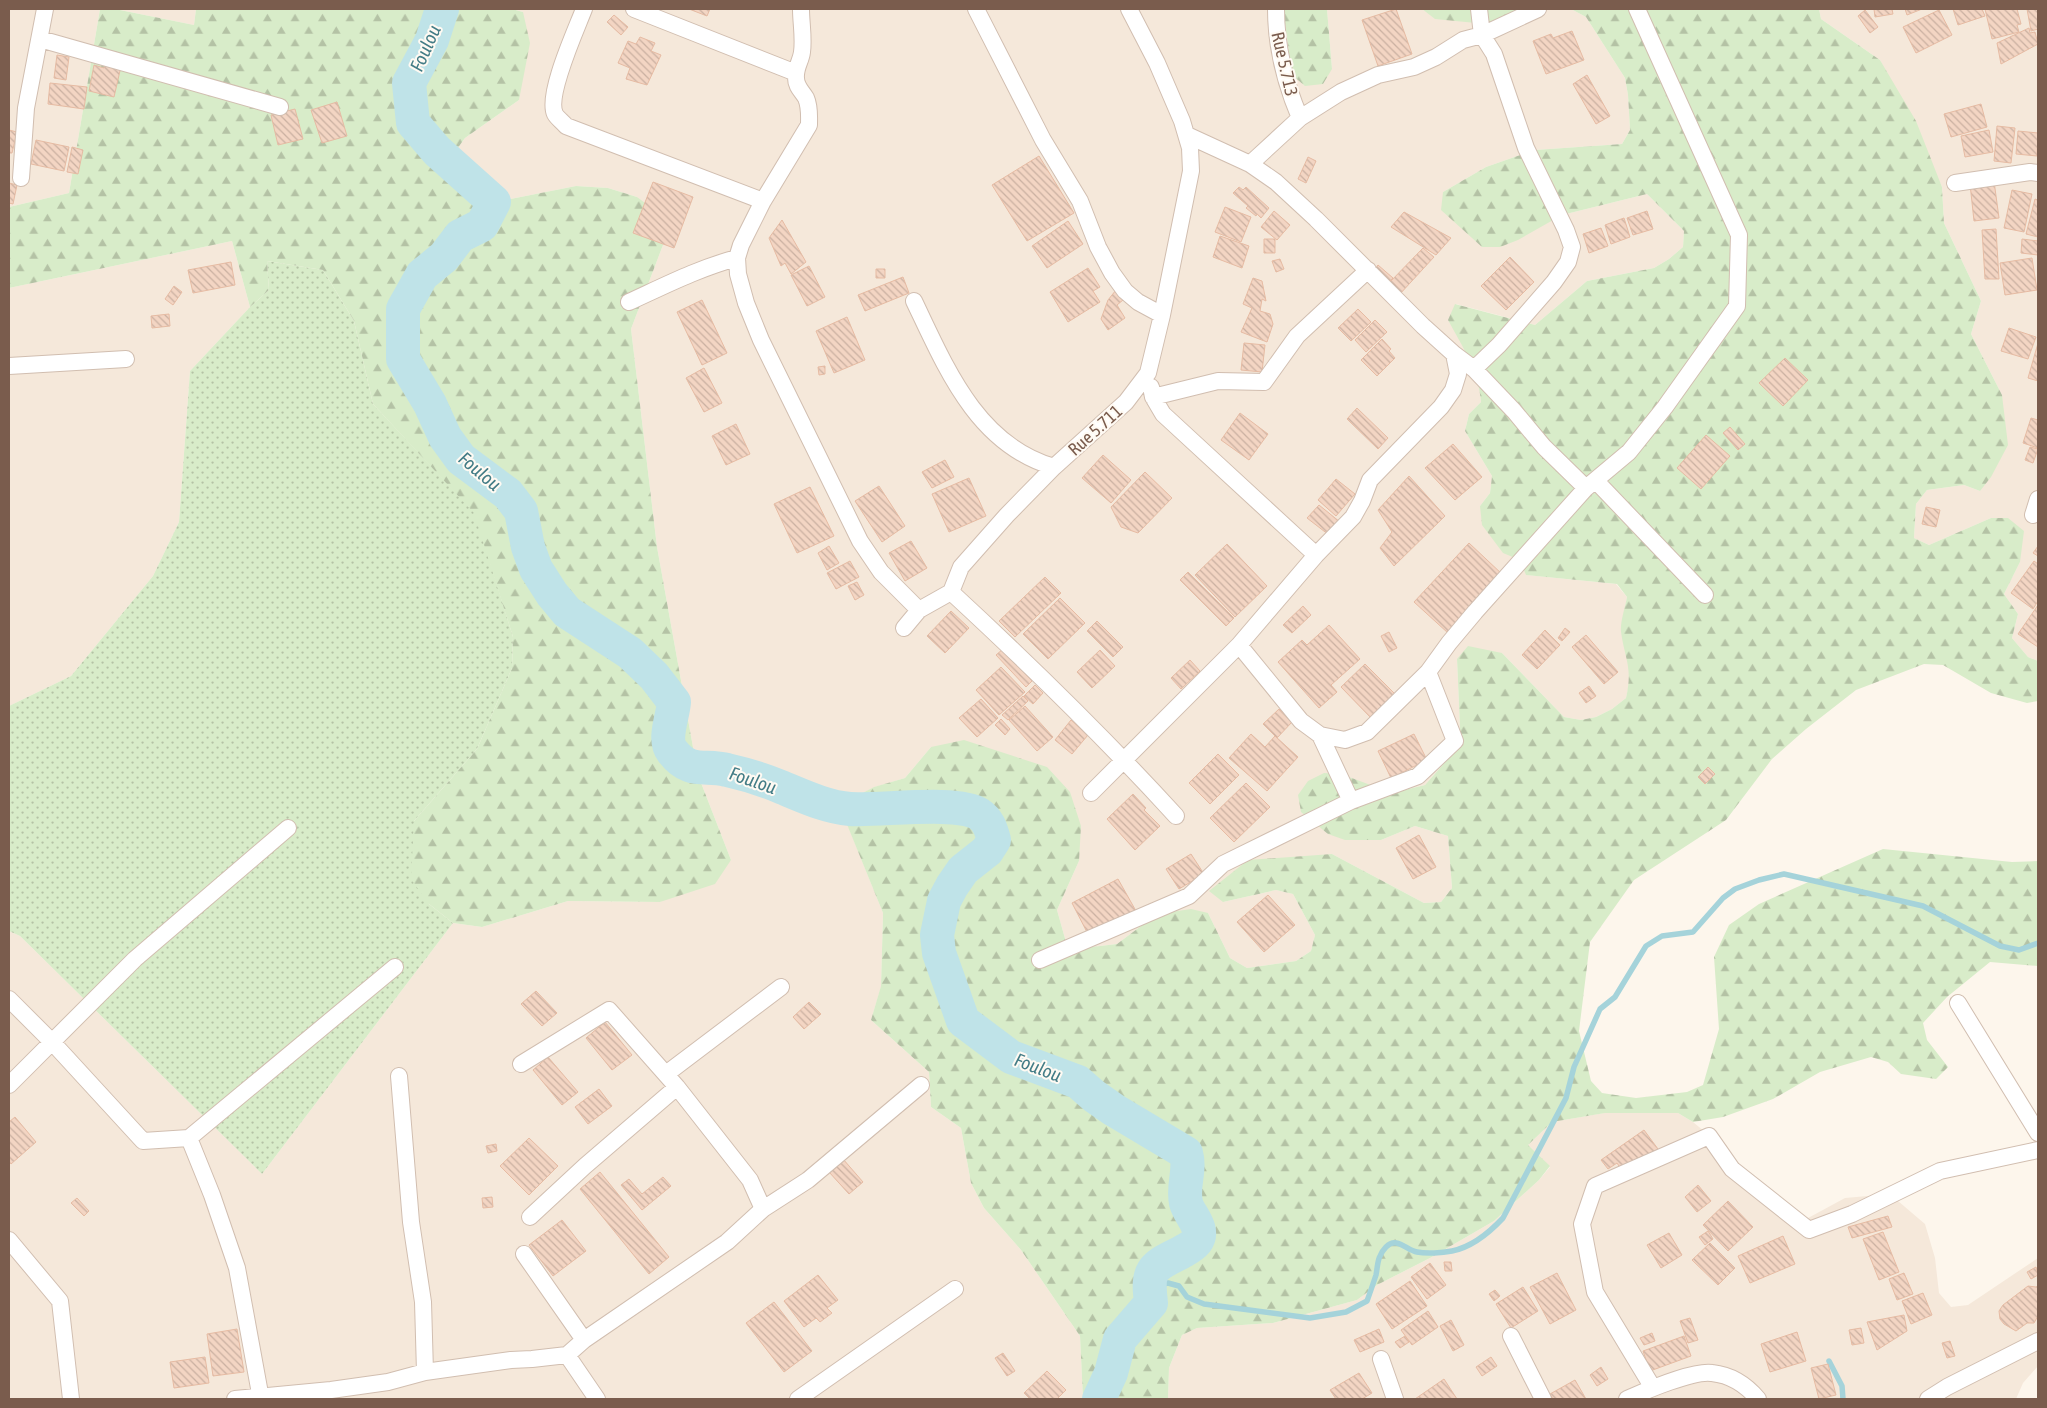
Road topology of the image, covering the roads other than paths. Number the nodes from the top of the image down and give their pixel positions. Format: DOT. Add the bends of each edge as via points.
graph roads {
  1 [pos="45,9"];
  2 [pos="584,9"];
  3 [pos="634,9"];
  4 [pos="801,9"];
  5 [pos="976,9"];
  6 [pos="1129,9"];
  7 [pos="1276,9"];
  8 [pos="1479,9"];
  9 [pos="1538,9"];
  10 [pos="1637,9"];
  11 [pos="1482,35"];
  12 [pos="40,39"];
  13 [pos="796,73"];
  14 [pos="280,107"];
  15 [pos="1300,118"];
  16 [pos="1187,135"];
  17 [pos="1250,164"];
  18 [pos="2038,172"];
  19 [pos="21,178"];
  20 [pos="1955,183"];
  21 [pos="763,201"];
  22 [pos="737,258"];
  23 [pos="1368,270"];
  24 [pos="914,301"];
  25 [pos="629,302"];
  26 [pos="1162,314"];
  27 [pos="1454,354"];
  28 [pos="126,359"];
  29 [pos="9,366"];
  30 [pos="1474,369"];
  31 [pos="1148,373"];
  32 [pos="1153,397"];
  33 [pos="1054,467"];
  34 [pos="1591,485"];
  35 [pos="1316,555"];
  36 [pos="951,592"];
  37 [pos="1705,595"];
  38 [pos="919,610"];
  39 [pos="904,628"];
  40 [pos="1239,644"];
  41 [pos="1428,672"];
  42 [pos="1320,735"];
  43 [pos="1125,759"];
  44 [pos="1090,793"];
  45 [pos="1351,801"];
  46 [pos="1176,816"];
  47 [pos="288,828"];
  48 [pos="1040,960"];
  49 [pos="395,967"];
  50 [pos="781,987"];
  51 [pos="9,999"];
  52 [pos="1958,1003"];
  53 [pos="53,1043"];
  54 [pos="521,1064"];
  55 [pos="666,1074"];
  56 [pos="399,1076"];
  57 [pos="9,1085"];
  58 [pos="921,1085"];
  59 [pos="677,1087"];
  60 [pos="2038,1134"];
  61 [pos="189,1138"];
  62 [pos="2038,1150"];
  63 [pos="763,1209"];
  64 [pos="530,1217"];
  65 [pos="9,1240"];
  66 [pos="524,1254"];
  67 [pos="955,1289"];
  68 [pos="1512,1336"];
  69 [pos="584,1340"];
  70 [pos="2038,1341"];
  71 [pos="567,1355"];
  72 [pos="1381,1360"];
  73 [pos="425,1372"];
  74 [pos="1653,1388"];
  75 [pos="260,1398"];
  76 [pos="71,1399"];
  77 [pos="235,1399"];
  78 [pos="597,1399"];
  79 [pos="798,1399"];
  80 [pos="1395,1399"];
  81 [pos="1543,1399"];
  82 [pos="1627,1399"];
  83 [pos="1758,1399"];
  84 [pos="1928,1399"];
  1 -- 12 [label="street"];
  2 -- 21 [label="street" via="558,77 553,102 556,115 566,126"];
  3 -- 13 [label="street"];
  4 -- 13 [label="street" via="803,46"];
  5 -- 26 [label="street" via="1043,140 1080,202 1112,273 1138,302"];
  6 -- 16 [label="street, Rue 5.711" via="1157,63"];
  7 -- 15 [label="street, Rue 5.713" via="1276,34 1289,92"];
  8 -- 11 [label="street"];
  9 -- 11 [label="street"];
  10 -- 34 [label="street" via="1739,234 1737,306 1629,452"];
  11 -- 15 [label="street" via="1463,40 1414,67 1378,75 1341,92"];
  11 -- 30 [label="street" via="1494,54 1526,148 1572,247 1568,262 1554,282"];
  12 -- 14 [label="street"];
  12 -- 19 [label="street" via="26,108"];
  13 -- 21 [label="street" via="796,81 810,111 809,125"];
  15 -- 17 [label="street"];
  16 -- 17 [label="street"];
  16 -- 26 [label="street, Rue 5.711" via="1191,171"];
  17 -- 23 [label="street" via="1276,182"];
  18 -- 20 [label="street"];
  21 -- 22 [label="street"];
  22 -- 25 [label="street" via="685,276"];
  22 -- 38 [label="street" via="746,303 761,340 839,502 881,572"];
  23 -- 27 [label="street"];
  23 -- 32 [label="street" via="1296,336 1264,382 1218,381"];
  24 -- 33 [label="street" via="948,370 983,422 1019,452 1035,462"];
  26 -- 31 [label="street, Rue 5.711"];
  27 -- 30 [label="street"];
  27 -- 35 [label="street" via="1458,374 1453,390 1441,407 1370,480 1353,516"];
  28 -- 29 [label="street"];
  30 -- 34 [label="street" via="1544,447"];
  31 -- 32 [label="street"];
  31 -- 33 [label="street, Rue 5.711" via="1126,402"];
  32 -- 35 [label="street" via="1163,414"];
  33 -- 36 [label="street, Rue 5.711" via="961,567"];
  34 -- 37 [label="street"];
  34 -- 41 [label="street" via="1475,612"];
  35 -- 40 [label="street"];
  36 -- 38 [label="street"];
  36 -- 43 [label="street"];
  38 -- 39 [label="street"];
  40 -- 42 [label="street" via="1302,721"];
  40 -- 43 [label="street"];
  41 -- 42 [label="street" via="1367,732 1345,740"];
  41 -- 45 [label="street" via="1454,741 1418,776"];
  42 -- 45 [label="street"];
  43 -- 44 [label="street"];
  43 -- 46 [label="street"];
  45 -- 48 [label="street" via="1223,864 1189,896"];
  47 -- 53 [label="street" via="135,959"];
  49 -- 61 [label="street"];
  50 -- 55 [label="street"];
  51 -- 53 [label="street"];
  52 -- 60 [label="street"];
  53 -- 57 [label="street"];
  53 -- 61 [label="street" via="143,1141"];
  54 -- 55 [label="street" via="609,1010"];
  55 -- 59 [label="street"];
  56 -- 73 [label="street" via="411,1222 423,1302"];
  58 -- 63 [label="street" via="808,1180"];
  59 -- 63 [label="street" via="750,1180"];
  59 -- 64 [label="street"];
  61 -- 75 [label="street" via="237,1268"];
  62 -- 74 [label="street" via="1940,1171 1852,1214 1809,1230 1732,1169 1709,1136 1595,1186 1582,1224 1595,1292"];
  63 -- 69 [label="street" via="727,1242"];
  65 -- 76 [label="street" via="60,1301"];
  66 -- 69 [label="street"];
  67 -- 79 [label="street"];
  68 -- 81 [label="street"];
  69 -- 71 [label="street"];
  70 -- 84 [label="street"];
  71 -- 73 [label="street"];
  71 -- 78 [label="street"];
  72 -- 80 [label="street"];
  73 -- 75 [label="street" via="388,1382"];
  74 -- 82 [label="street"];
  74 -- 83 [label="street" via="1711,1372 1748,1387"];
  75 -- 77 [label="street"];
}
